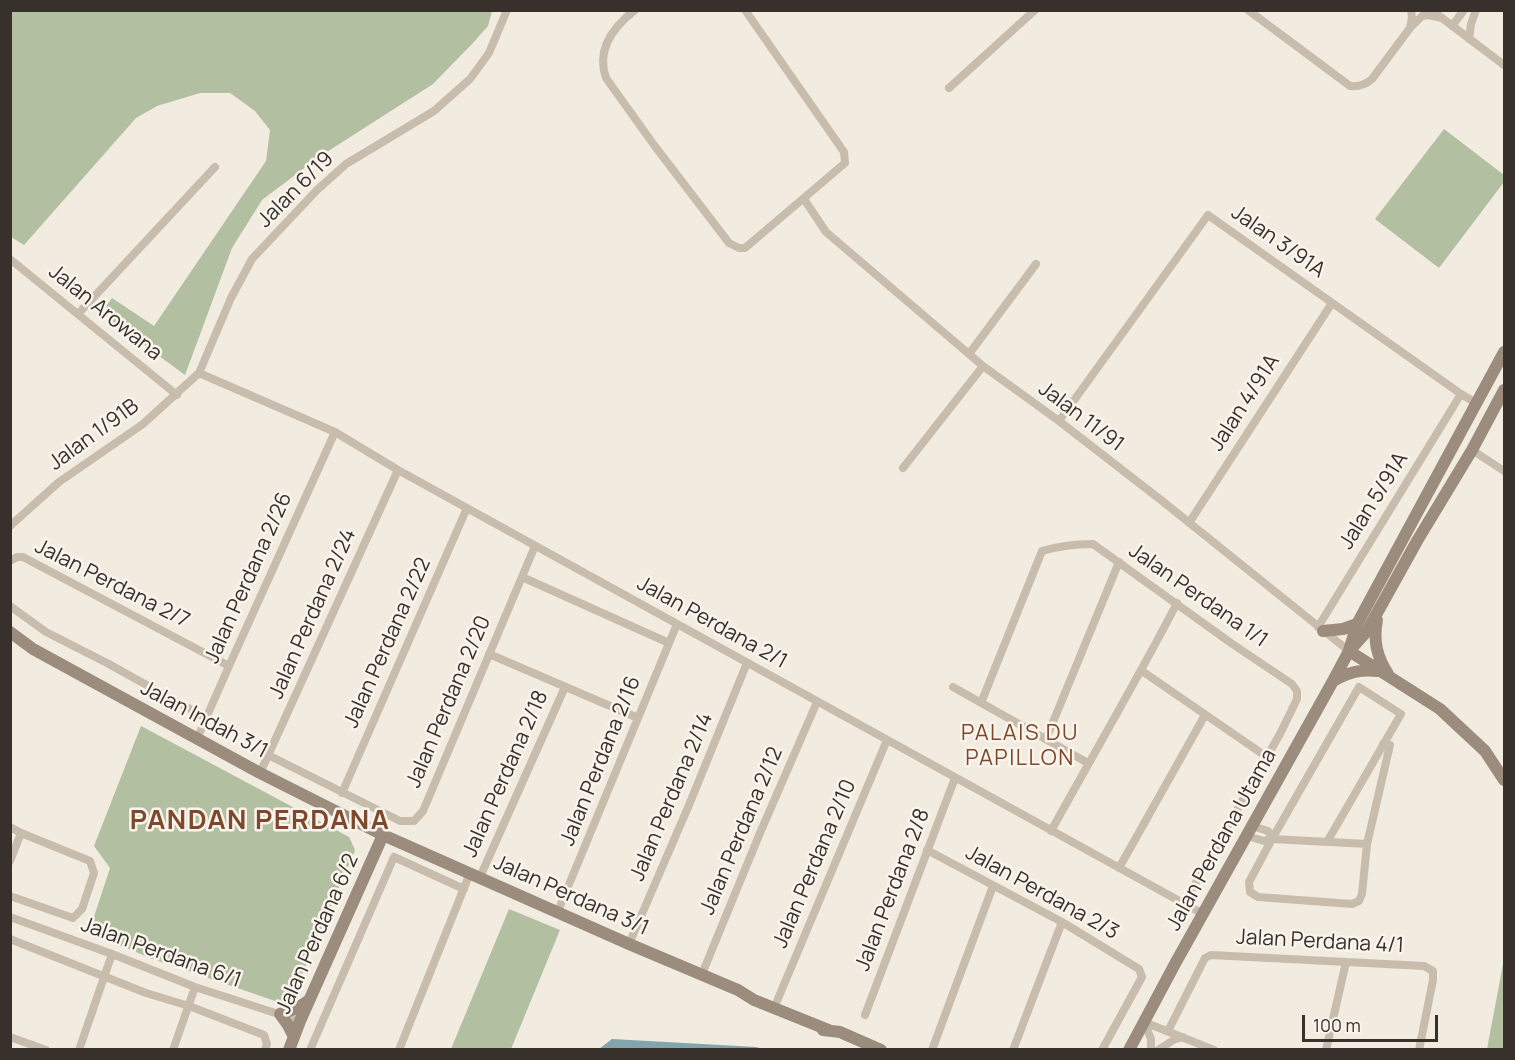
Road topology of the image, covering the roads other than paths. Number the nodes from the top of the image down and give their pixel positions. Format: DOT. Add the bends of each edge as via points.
graph roads {
  1 [pos="635,10"];
  2 [pos="745,10"];
  3 [pos="1035,10"];
  4 [pos="1248,10"];
  5 [pos="1411,10"];
  6 [pos="1464,10"];
  7 [pos="1475,10"];
  8 [pos="506,13"];
  9 [pos="1436,13"];
  10 [pos="1410,27"];
  11 [pos="1455,28"];
  12 [pos="1469,39"];
  13 [pos="1504,65"];
  14 [pos="949,88"];
  15 [pos="215,167"];
  16 [pos="804,199"];
  17 [pos="10,259"];
  18 [pos="1036,264"];
  19 [pos="1332,303"];
  20 [pos="78,314"];
  21 [pos="1504,352"];
  22 [pos="969,354"];
  23 [pos="983,366"];
  24 [pos="199,373"];
  25 [pos="1504,389"];
  26 [pos="1461,394"];
  27 [pos="177,395"];
  28 [pos="1476,403"];
  29 [pos="1059,421"];
  30 [pos="335,432"];
  31 [pos="1472,450"];
  32 [pos="903,468"];
  33 [pos="398,470"];
  34 [pos="1504,471"];
  35 [pos="467,508"];
  36 [pos="1189,523"];
  37 [pos="10,526"];
  38 [pos="535,546"];
  39 [pos="10,561"];
  40 [pos="1119,562"];
  41 [pos="522,577"];
  42 [pos="1177,603"];
  43 [pos="10,606"];
  44 [pos="1379,610"];
  45 [pos="676,624"];
  46 [pos="1357,624"];
  47 [pos="1321,629"];
  48 [pos="10,632"];
  49 [pos="669,643"];
  50 [pos="1349,651"];
  51 [pos="489,654"];
  52 [pos="747,663"];
  53 [pos="229,666"];
  54 [pos="1142,671"];
  55 [pos="1385,674"];
  56 [pos="1333,681"];
  57 [pos="565,687"];
  58 [pos="953,687"];
  59 [pos="817,702"];
  60 [pos="981,703"];
  61 [pos="1206,715"];
  62 [pos="206,718"];
  63 [pos="638,718"];
  64 [pos="197,739"];
  65 [pos="1046,739"];
  66 [pos="887,740"];
  67 [pos="1383,744"];
  68 [pos="268,755"];
  69 [pos="1267,757"];
  70 [pos="1088,763"];
  71 [pos="261,772"];
  72 [pos="955,778"];
  73 [pos="1504,780"];
  74 [pos="342,793"];
  75 [pos="10,827"];
  76 [pos="1051,831"];
  77 [pos="1249,831"];
  78 [pos="21,833"];
  79 [pos="383,835"];
  80 [pos="1272,839"];
  81 [pos="1327,842"];
  82 [pos="1367,844"];
  83 [pos="927,850"];
  84 [pos="10,861"];
  85 [pos="1119,868"];
  86 [pos="475,875"];
  87 [pos="993,885"];
  88 [pos="1193,888"];
  89 [pos="464,889"];
  90 [pos="10,896"];
  91 [pos="558,911"];
  92 [pos="1203,914"];
  93 [pos="10,917"];
  94 [pos="1062,922"];
  95 [pos="10,939"];
  96 [pos="629,944"];
  97 [pos="112,954"];
  98 [pos="1346,962"];
  99 [pos="702,974"];
  100 [pos="104,976"];
  101 [pos="195,987"];
  102 [pos="749,996"];
  103 [pos="309,1000"];
  104 [pos="777,1001"];
  105 [pos="189,1006"];
  106 [pos="280,1014"];
  107 [pos="865,1015"];
  108 [pos="300,1021"];
  109 [pos="1144,1022"];
  110 [pos="835,1031"];
  111 [pos="1167,1031"];
  112 [pos="10,1037"];
  113 [pos="1183,1037"];
  114 [pos="291,1044"];
  115 [pos="46,1050"];
  116 [pos="79,1050"];
  117 [pos="173,1050"];
  118 [pos="265,1050"];
  119 [pos="310,1050"];
  120 [pos="399,1050"];
  121 [pos="881,1050"];
  122 [pos="932,1050"];
  123 [pos="1013,1050"];
  124 [pos="1102,1050"];
  125 [pos="1129,1050"];
  126 [pos="1152,1050"];
  127 [pos="1158,1050"];
  128 [pos="1214,1050"];
  129 [pos="1326,1050"];
  130 [pos="1419,1050"];
  1 -- 16 [label="street" via="607,41 602,67 606,78 729,243 745,248"];
  2 -- 16 [label="street" via="844,152 845,163"];
  3 -- 14 [label="street"];
  4 -- 10 [label="street" via="1350,86 1357,87 1372,79"];
  5 -- 10 [label="street"];
  6 -- 11 [label="street"];
  7 -- 11 [label="street"];
  7 -- 12 [label="street"];
  8 -- 24 [label="street, Jalan 6/19" via="489,53 470,79 434,111 346,164 252,259"];
  9 -- 10 [label="street" via="1422,16"];
  9 -- 11 [label="street"];
  11 -- 12 [label="street"];
  12 -- 13 [label="street"];
  15 -- 20 [label="street"];
  16 -- 22 [label="street, Jalan 11/91" via="826,232"];
  17 -- 20 [label="street, Jalan Arowana"];
  18 -- 22 [label="street"];
  19 -- 26 [label="street, Jalan 3/91A"];
  19 -- 29 [label="street, Jalan 3/91A" via="1208,215"];
  19 -- 36 [label="street, Jalan 4/91A"];
  20 -- 27 [label="street, Jalan Arowana"];
  21 -- 28 [label="street, Jalan Perdana Utama"];
  22 -- 23 [label="street, Jalan 11/91"];
  23 -- 29 [label="street, Jalan 11/91"];
  23 -- 32 [label="street"];
  24 -- 27 [label="street, Jalan 1/91B"];
  24 -- 30 [label="street, Jalan Perdana 2/1"];
  25 -- 28 [label="street" via="1488,404"];
  25 -- 31 [label="street, Jalan Perdana Utama"];
  26 -- 28 [label="street, Jalan 3/91A"];
  26 -- 47 [label="street, Jalan 5/91A"];
  27 -- 37 [label="street, Jalan 1/91B" via="143,424 58,482"];
  28 -- 46 [label="street, Jalan Perdana Utama"];
  29 -- 36 [label="street, Jalan 11/91"];
  30 -- 33 [label="street, Jalan Perdana 2/1"];
  30 -- 53 [label="street, Jalan Perdana 2/26"];
  31 -- 34 [label="street"];
  31 -- 44 [label="street, Jalan Perdana Utama"];
  33 -- 35 [label="street, Jalan Perdana 2/1"];
  33 -- 68 [label="street, Jalan Perdana 2/24"];
  35 -- 38 [label="street, Jalan Perdana 2/1"];
  35 -- 74 [label="street, Jalan Perdana 2/22"];
  36 -- 47 [label="street, Jalan 11/91"];
  38 -- 41 [label="street, Jalan Perdana 2/20"];
  38 -- 45 [label="street, Jalan Perdana 2/1"];
  39 -- 53 [label="street, Jalan Perdana 2/7" via="24,557"];
  40 -- 42 [label="street, Jalan Perdana 1/1"];
  40 -- 60 [label="street, Jalan Perdana 1/1" via="1093,544 1042,551"];
  40 -- 65 [label="street"];
  41 -- 49 [label="street, Jalan Perdana 2/1"];
  41 -- 51 [label="street, Jalan Perdana 2/20"];
  42 -- 54 [label="street"];
  42 -- 69 [label="street, Jalan Perdana 1/1" via="1297,691 1297,699"];
  43 -- 62 [label="street" via="46,632"];
  44 -- 50 [label="street, Jalan Perdana Utama"];
  44 -- 55 [label="street" via="1376,648"];
  45 -- 49 [label="street, Jalan Perdana 2/16"];
  45 -- 52 [label="street, Jalan Perdana 2/1"];
  46 -- 47 [label="street" via="1343,629"];
  46 -- 50 [label="street, Jalan Perdana Utama"];
  47 -- 50 [label="street, Jalan 11/91"];
  48 -- 64 [label="street, Jalan Indah 3/1" via="33,649"];
  49 -- 63 [label="street, Jalan Perdana 2/16"];
  50 -- 55 [label="street"];
  50 -- 56 [label="street, Jalan Perdana Utama"];
  51 -- 57 [label="street"];
  51 -- 74 [label="street, Jalan Perdana 2/20" via="423,811 414,822 400,821"];
  52 -- 59 [label="street, Jalan Perdana 2/1"];
  52 -- 96 [label="street, Jalan Perdana 2/14"];
  53 -- 62 [label="street, Jalan Perdana 2/26"];
  54 -- 61 [label="street"];
  54 -- 70 [label="street"];
  55 -- 56 [label="street" via="1352,671"];
  55 -- 73 [label="street" via="1440,710 1485,751"];
  56 -- 77 [label="street, Jalan Perdana Utama"];
  57 -- 63 [label="street"];
  57 -- 86 [label="street, Jalan Perdana 2/18"];
  58 -- 60 [label="street"];
  59 -- 66 [label="street, Jalan Perdana 2/1"];
  59 -- 99 [label="street, Jalan Perdana 2/12"];
  60 -- 65 [label="street"];
  61 -- 69 [label="street"];
  61 -- 85 [label="street"];
  62 -- 64 [label="street, Jalan Perdana 2/26"];
  63 -- 91 [label="street, Jalan Perdana 2/16"];
  64 -- 71 [label="street, Jalan Indah 3/1"];
  65 -- 70 [label="street"];
  66 -- 72 [label="street, Jalan Perdana 2/1"];
  66 -- 104 [label="street, Jalan Perdana 2/10"];
  67 -- 80 [label="street" via="1401,714 1359,687"];
  67 -- 81 [label="street"];
  67 -- 82 [label="street" via="1390,745"];
  68 -- 71 [label="street, Jalan Perdana 2/24"];
  68 -- 74 [label="street, Jalan Perdana 2/20"];
  69 -- 88 [label="street"];
  70 -- 76 [label="street"];
  71 -- 79 [label="street, Jalan Indah 3/1"];
  72 -- 76 [label="street, Jalan Perdana 2/1"];
  72 -- 83 [label="street, Jalan Perdana 2/8"];
  75 -- 78 [label="street"];
  76 -- 85 [label="street, Jalan Perdana 2/1"];
  77 -- 80 [label="street" via="1264,841"];
  77 -- 92 [label="street, Jalan Perdana Utama"];
  78 -- 84 [label="street"];
  78 -- 90 [label="street" via="90,861 94,873 82,909 73,918"];
  79 -- 86 [label="street, Jalan Perdana 3/1"];
  79 -- 103 [label="street, Jalan Perdana 6/2"];
  80 -- 81 [label="street"];
  80 -- 82 [label="street" via="1249,882 1250,892 1258,897 1352,904 1362,894"];
  81 -- 82 [label="street"];
  83 -- 87 [label="street, Jalan Perdana 2/3"];
  83 -- 107 [label="street, Jalan Perdana 2/8"];
  85 -- 92 [label="street, Jalan Perdana 2/1"];
  86 -- 89 [label="street, Jalan Perdana 2/18"];
  86 -- 91 [label="street, Jalan Perdana 3/1"];
  87 -- 94 [label="street, Jalan Perdana 2/3"];
  87 -- 122 [label="street"];
  89 -- 119 [label="street" via="394,857"];
  89 -- 120 [label="street, Jalan Perdana 2/18"];
  91 -- 96 [label="street, Jalan Perdana 3/1"];
  92 -- 109 [label="street, Jalan Perdana Utama"];
  93 -- 97 [label="street, Jalan Perdana 6/1"];
  94 -- 123 [label="street"];
  94 -- 124 [label="street, Jalan Perdana 2/3" via="1139,969 1142,977"];
  95 -- 100 [label="street"];
  96 -- 99 [label="street, Jalan Perdana 3/1"];
  97 -- 100 [label="street"];
  97 -- 101 [label="street, Jalan Perdana 6/1"];
  98 -- 111 [label="street, Jalan Perdana 4/1" via="1211,955 1205,958"];
  98 -- 129 [label="street"];
  98 -- 130 [label="street, Jalan Perdana 4/1" via="1424,966 1433,970"];
  99 -- 102 [label="street, Jalan Perdana 3/1"];
  100 -- 105 [label="street"];
  100 -- 116 [label="street"];
  101 -- 105 [label="street"];
  101 -- 106 [label="street, Jalan Perdana 6/1"];
  102 -- 104 [label="street, Jalan Perdana 3/1" via="757,993"];
  102 -- 110 [label="street, Jalan Perdana 3/1" via="760,1009 816,1029"];
  103 -- 106 [label="street"];
  103 -- 108 [label="street, Jalan Perdana 6/2"];
  104 -- 110 [label="street, Jalan Perdana 3/1" via="834,1025"];
  105 -- 117 [label="street"];
  105 -- 118 [label="street" via="264,1035"];
  106 -- 108 [label="street, Jalan Perdana 6/1"];
  106 -- 114 [label="street" via="288,1025"];
  108 -- 114 [label="street, Jalan Perdana 6/2"];
  109 -- 111 [label="street"];
  109 -- 125 [label="street, Jalan Perdana Utama"];
  109 -- 126 [label="street"];
  110 -- 121 [label="street, Jalan Perdana 3/1"];
  111 -- 113 [label="street"];
  112 -- 115 [label="street"];
  113 -- 127 [label="street"];
  113 -- 128 [label="street"];
}
